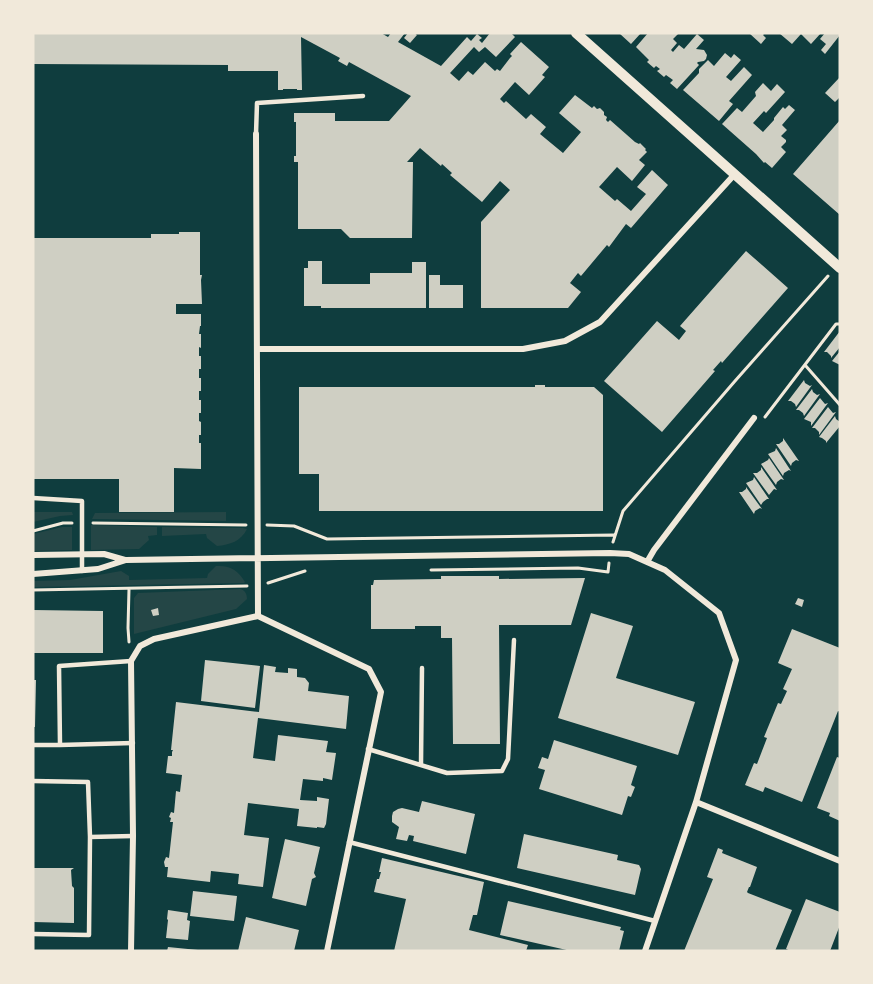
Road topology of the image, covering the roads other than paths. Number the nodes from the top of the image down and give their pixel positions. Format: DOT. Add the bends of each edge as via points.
graph roads {
  1 [pos="576,33"];
  2 [pos="363,96"];
  3 [pos="256,134"];
  4 [pos="734,175"];
  5 [pos="839,267"];
  6 [pos="257,349"];
  7 [pos="754,418"];
  8 [pos="33,498"];
  9 [pos="82,554"];
  10 [pos="33,555"];
  11 [pos="259,559"];
  12 [pos="126,560"];
  13 [pos="647,562"];
  14 [pos="82,571"];
  15 [pos="33,574"];
  16 [pos="258,616"];
  17 [pos="514,640"];
  18 [pos="131,661"];
  19 [pos="422,668"];
  20 [pos="133,743"];
  21 [pos="33,745"];
  22 [pos="60,745"];
  23 [pos="368,749"];
  24 [pos="421,764"];
  25 [pos="33,781"];
  26 [pos="696,802"];
  27 [pos="133,836"];
  28 [pos="90,837"];
  29 [pos="349,842"];
  30 [pos="840,861"];
  31 [pos="655,921"];
  32 [pos="33,934"];
  33 [pos="131,951"];
  34 [pos="327,951"];
  35 [pos="645,951"];
  1 -- 4 [label="street"];
  2 -- 3 [label="lane" via="256,103"];
  3 -- 6 [label="street"];
  4 -- 5 [label="street"];
  4 -- 6 [label="street" via="600,322 565,341 523,349"];
  6 -- 11 [label="street"];
  7 -- 13 [label="street"];
  8 -- 9 [label="lane" via="82,501"];
  9 -- 10 [label="street"];
  9 -- 12 [label="street"];
  9 -- 14 [label="lane"];
  11 -- 12 [label="street"];
  11 -- 13 [label="street" via="610,553 629,554"];
  11 -- 16 [label="street"];
  12 -- 14 [label="street"];
  13 -- 26 [label="street" via="665,570 719,613 736,660"];
  14 -- 15 [label="street"];
  16 -- 18 [label="street" via="154,639 140,646"];
  16 -- 23 [label="street" via="369,669 381,692"];
  17 -- 24 [label="lane" via="508,759 502,771 447,772"];
  18 -- 20 [label="street"];
  18 -- 22 [label="lane" via="59,666"];
  19 -- 24 [label="lane"];
  20 -- 22 [label="lane"];
  20 -- 27 [label="street"];
  21 -- 22 [label="lane"];
  23 -- 24 [label="lane"];
  23 -- 29 [label="street"];
  25 -- 28 [label="lane" via="88,782"];
  26 -- 30 [label="street"];
  26 -- 31 [label="street"];
  27 -- 28 [label="lane"];
  27 -- 33 [label="street"];
  28 -- 32 [label="lane" via="89,935"];
  29 -- 31 [label="lane"];
  29 -- 34 [label="street"];
  31 -- 35 [label="street"];
}
